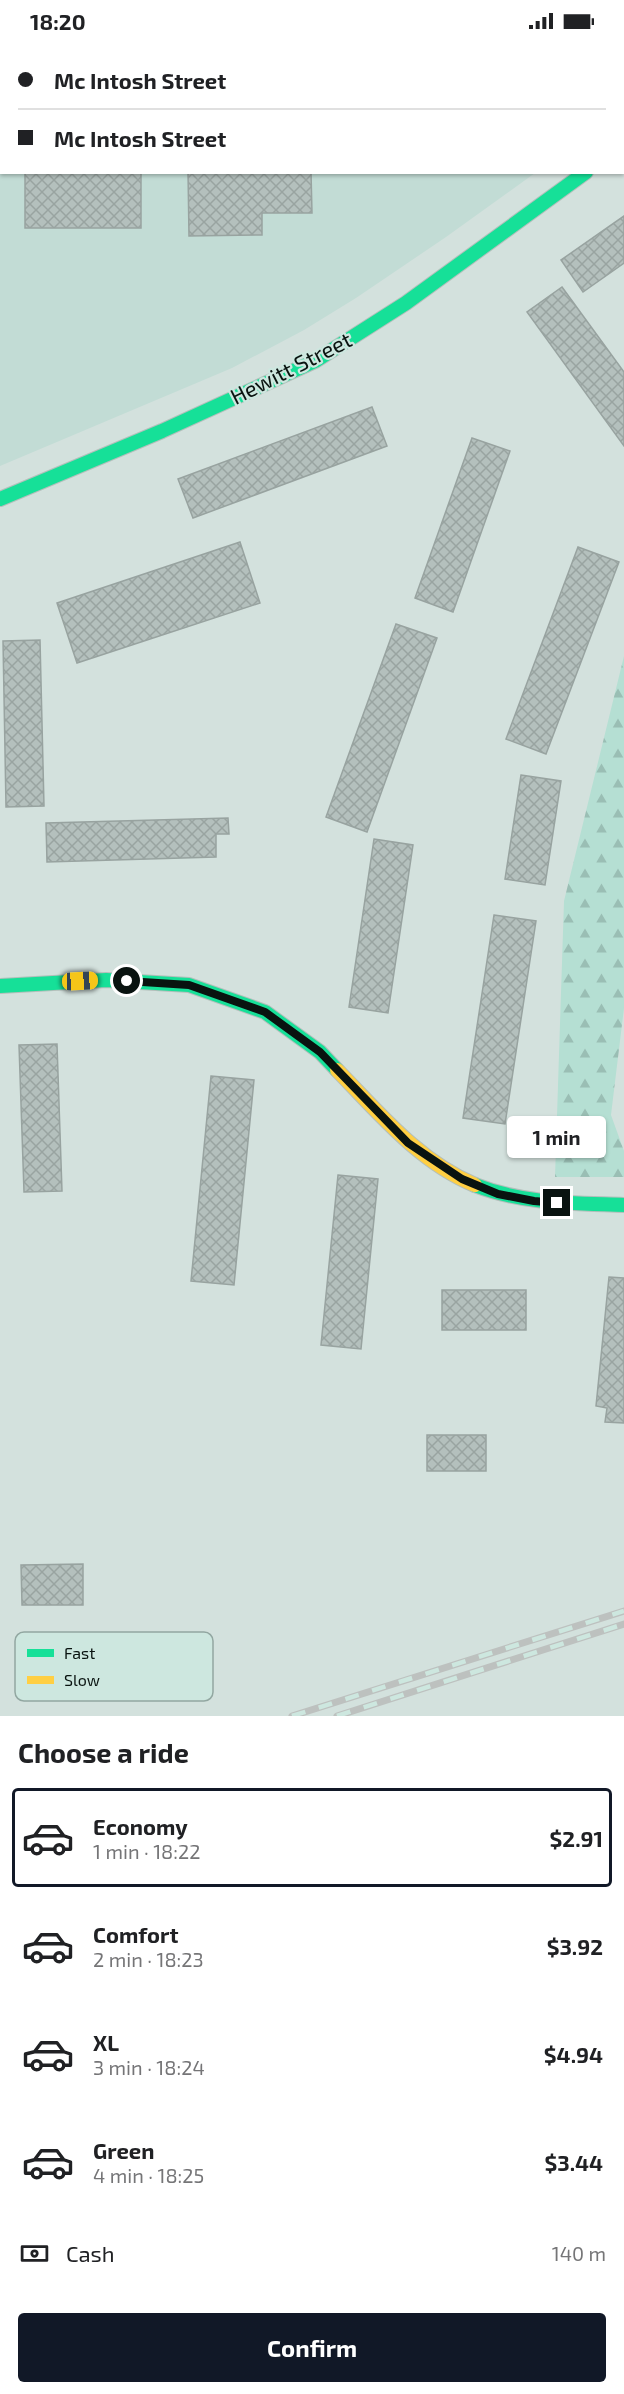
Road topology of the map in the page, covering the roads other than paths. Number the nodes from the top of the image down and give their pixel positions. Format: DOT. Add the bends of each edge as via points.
graph roads {
  1 [pos="583,174"];
  2 [pos="0,499"];
  3 [pos="0,986"];
  4 [pos="624,1205"];
  1 -- 2 [label="street, Hewitt Street" via="406,303 315,361"];
  3 -- 4 [label="street" via="106,980 189,985 222,996 265,1012 320,1052 408,1143 462,1179 498,1194 534,1201"];
}
